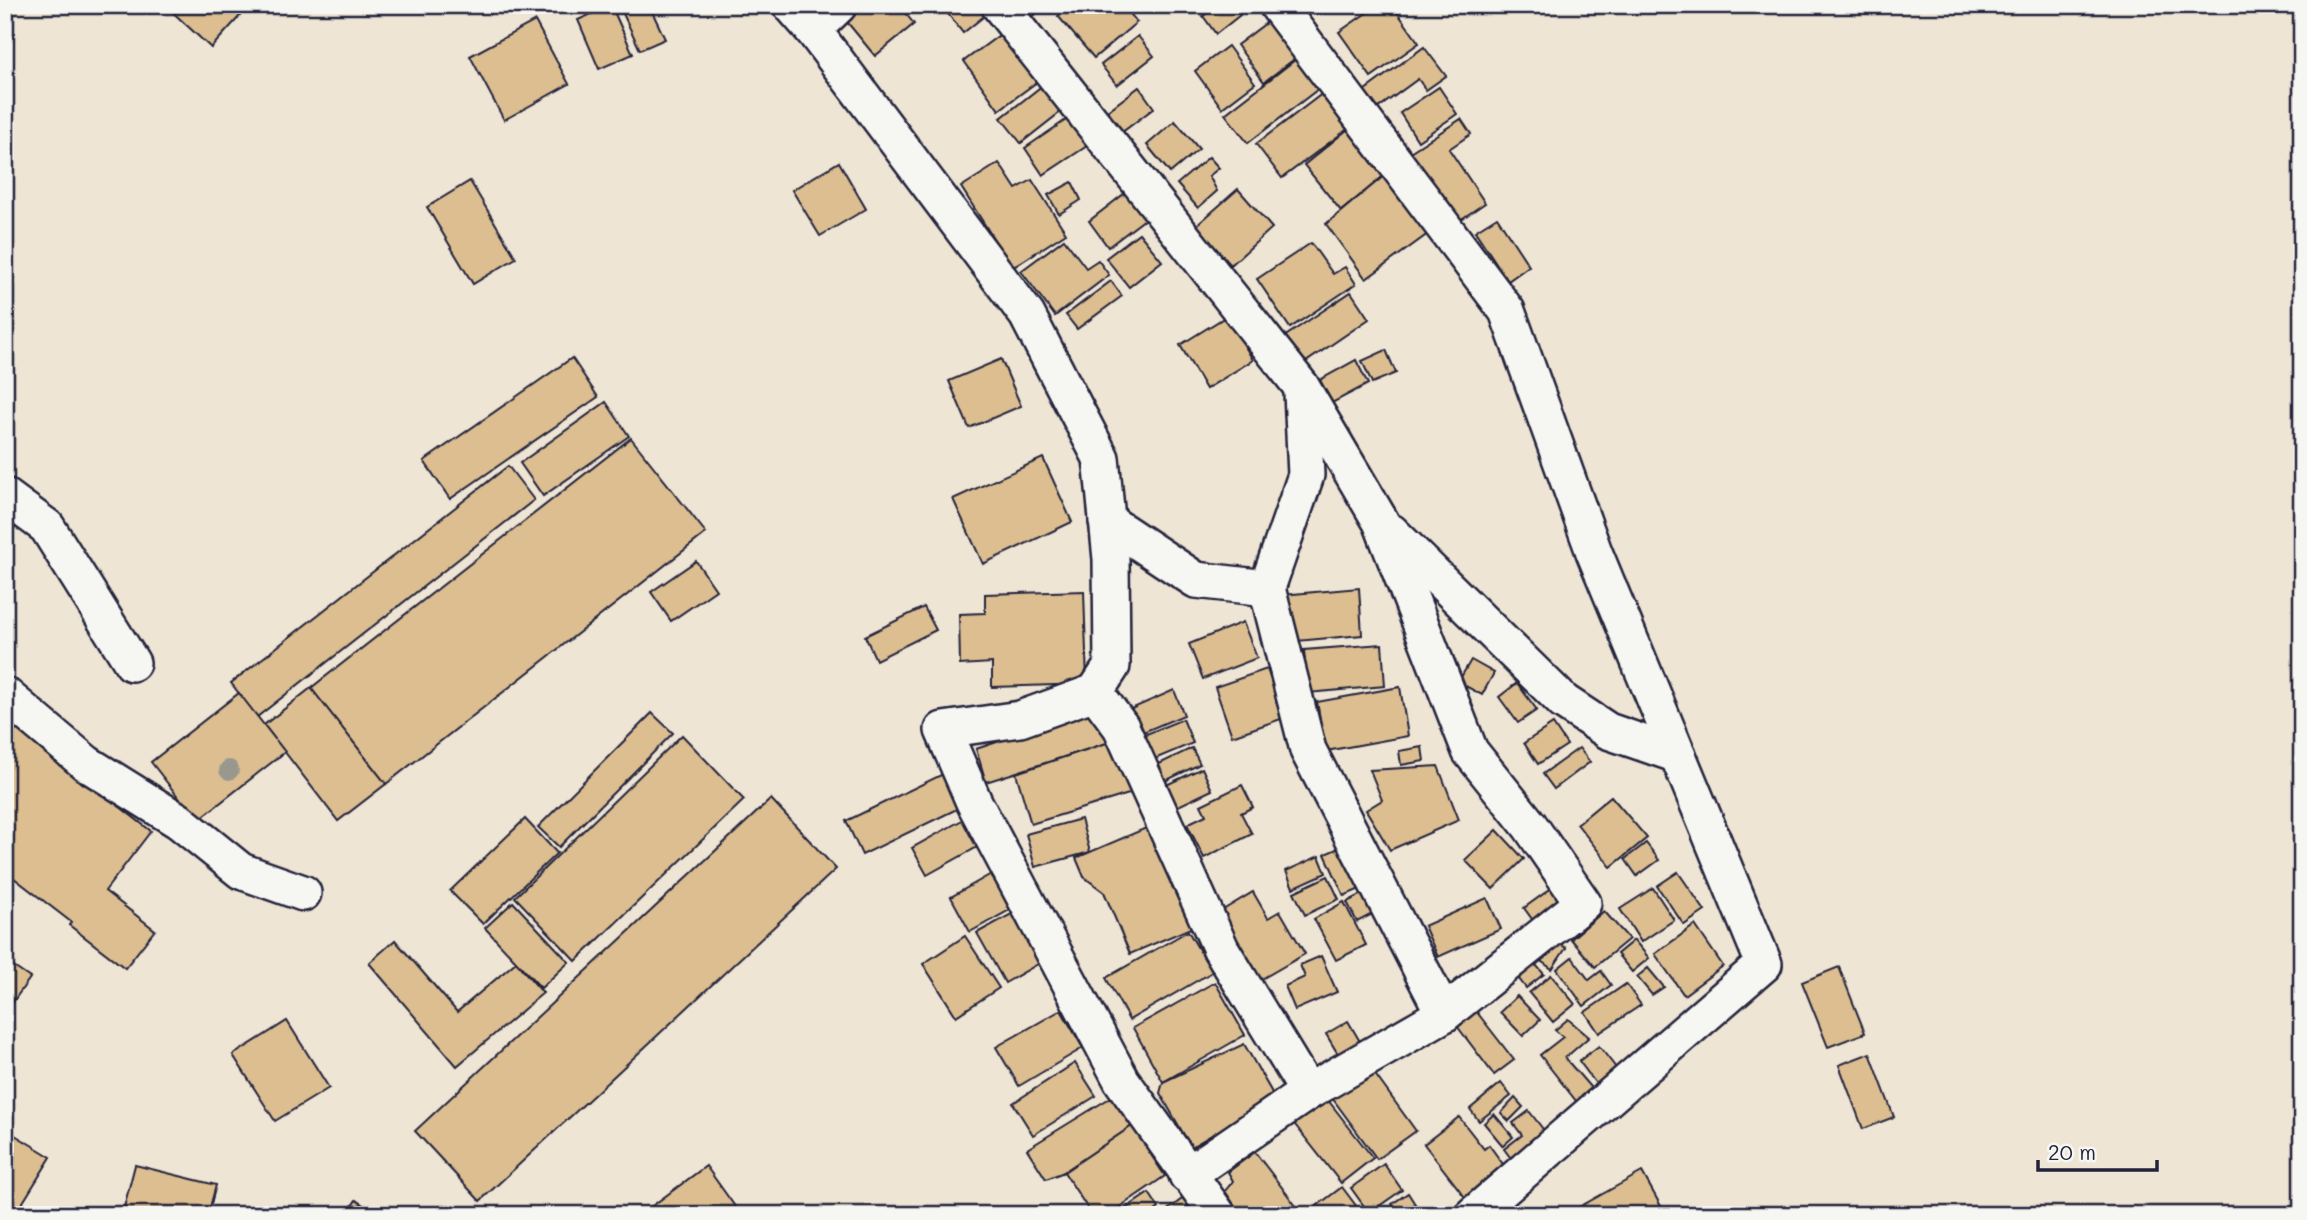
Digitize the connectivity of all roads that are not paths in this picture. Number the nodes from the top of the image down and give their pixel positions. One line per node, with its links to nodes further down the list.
1 (839, 5): 4 (street)
2 (999, 5): 5 (street)
3 (1277, 5): 13 (street)
4 (802, 18): 7 (street)
5 (1301, 386): 8 (street); 9 (street)
6 (5, 496): 10 (street)
7 (1107, 521): 9 (street); 11 (street)
8 (1381, 522): 13 (street); 15 (street)
9 (1267, 588): 15 (street)
10 (132, 663)
11 (1095, 692): 16 (street); 17 (street)
12 (5, 695): 14 (street)
13 (1678, 755): 19 (street)
14 (303, 893)
15 (1444, 1014): 16 (street)
16 (1308, 1092): 17 (street)
17 (1187, 1175): 18 (street)
18 (1217, 1215)
19 (1473, 1215)

